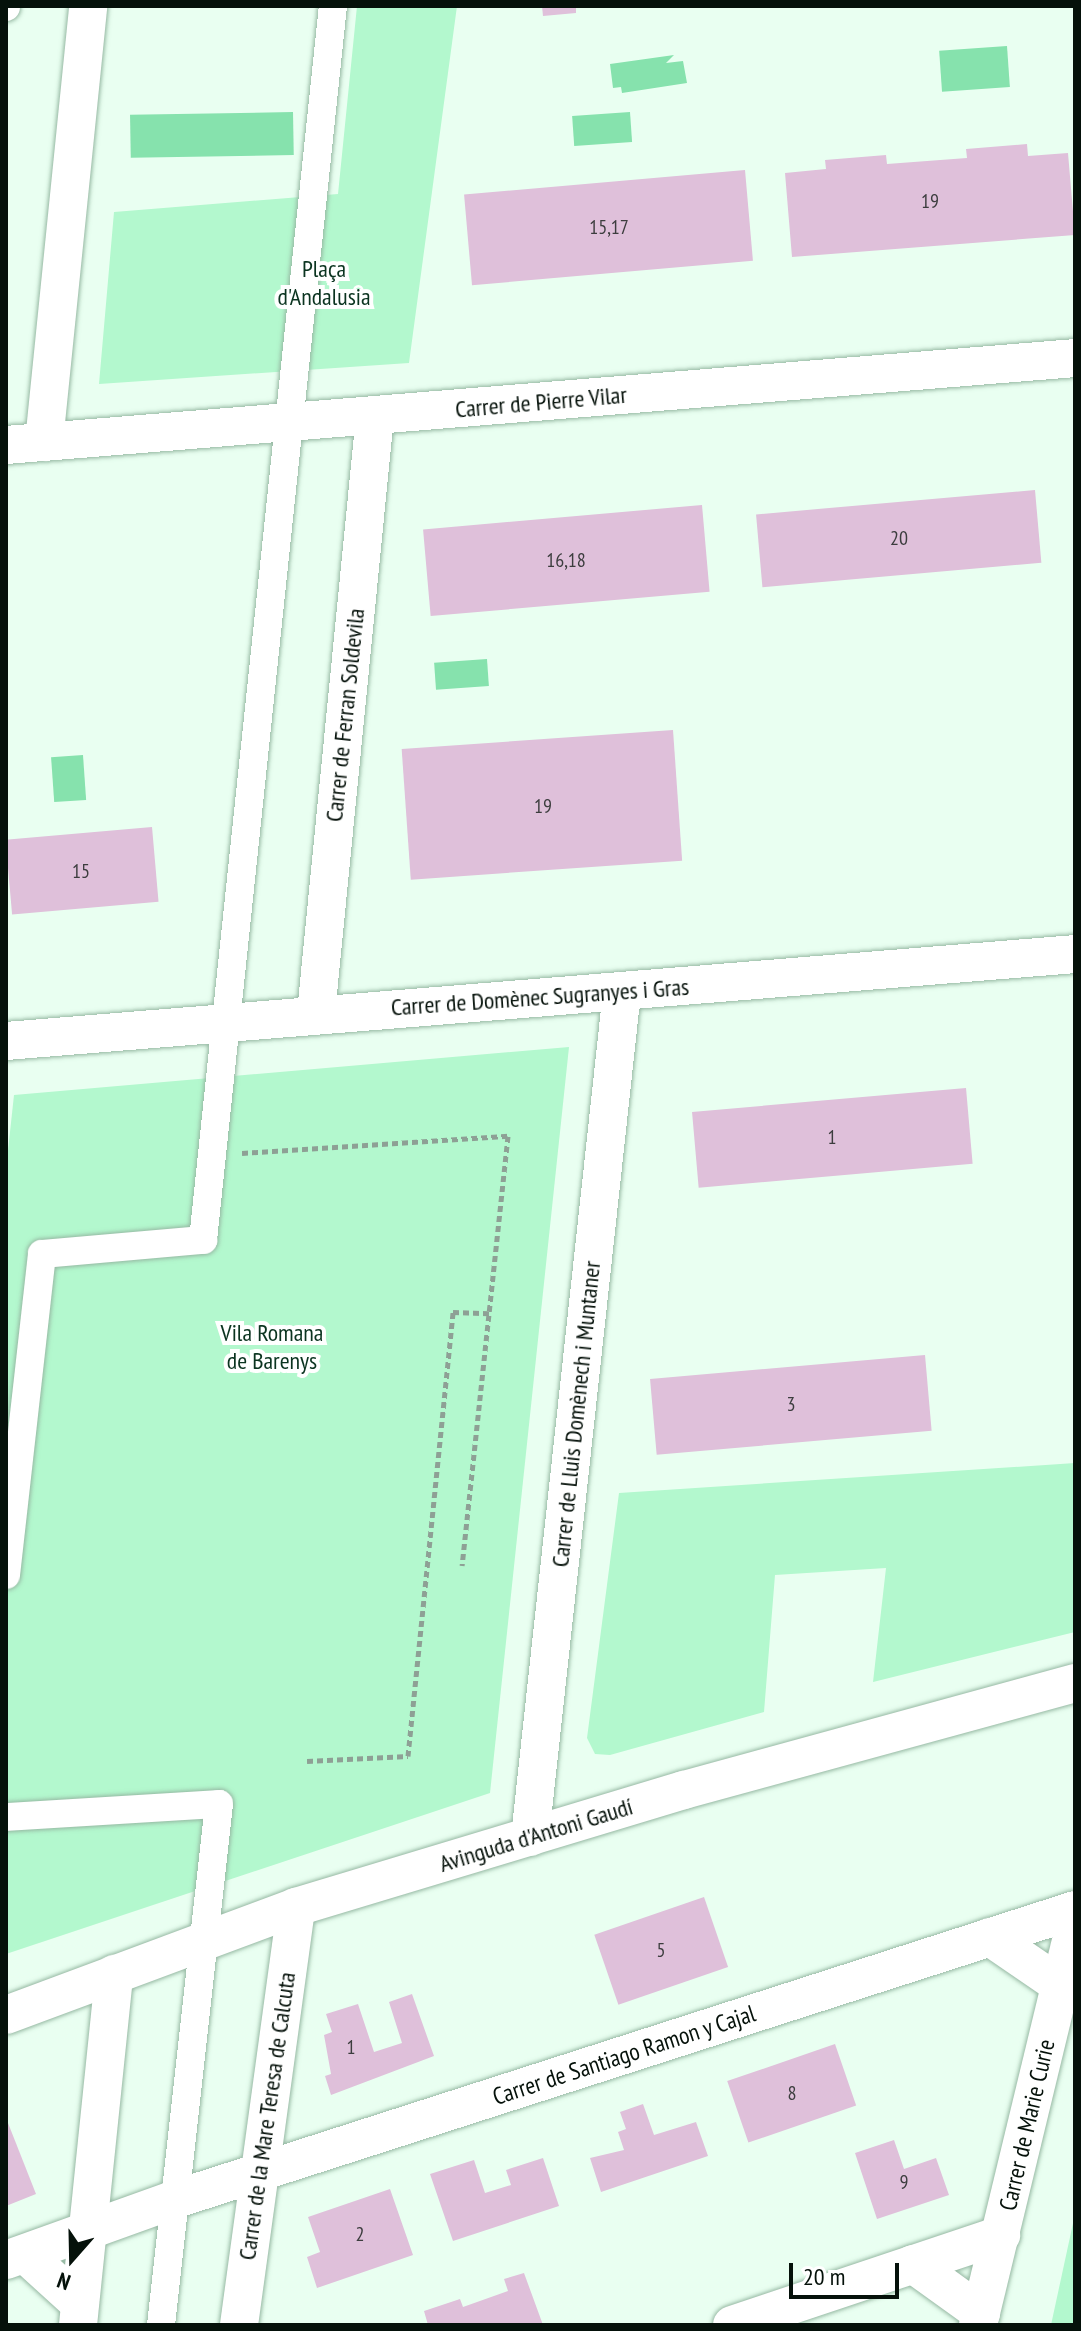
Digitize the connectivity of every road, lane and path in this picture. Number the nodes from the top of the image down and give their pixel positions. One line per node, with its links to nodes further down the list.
1 (88, 6): 6 (street)
2 (333, 6): 5 (street)
3 (1075, 358): 4 (street, Carrer de Pierre Vilar)
4 (375, 416): 5 (street, Carrer de Pierre Vilar); 10 (street, Carrer de Ferran Soldevila)
5 (286, 423): 6 (street, Carrer de Pierre Vilar); 11 (street)
6 (44, 442): 7 (street, Carrer de Pierre Vilar)
7 (6, 445)
8 (1075, 954): 9 (street, Carrer de Domènec Sugranyes i Gras)
9 (622, 991): 10 (street, Carrer de Domènec Sugranyes i Gras); 20 (street, Carrer de Lluis Domènech i Muntaner)
10 (316, 1013): 11 (street, Carrer de Domènec Sugranyes i Gras)
11 (226, 1021): 12 (street, Carrer de Domènec Sugranyes i Gras); 13 (street)
12 (6, 1041)
13 (211, 1155): 14 (path); 16 (street)
14 (489, 1313): 15 (path); 18 (path)
15 (462, 1566)
16 (6, 1575)
17 (1075, 1683): 20 (street, Avinguda d'Antoni Gaudí)
18 (307, 1761)
19 (6, 1817): 25 (street)
20 (530, 1837): 21 (street, Avinguda d'Antoni Gaudí)
21 (296, 1907): 25 (street, Avinguda d'Antoni Gaudí); 29 (street, Carrer de la Mare Teresa de Calcuta)
22 (1075, 1910): 24 (street, Carrer de Santiago Ramon y Cajal)
23 (1075, 1924): 27 (street, Carrer de Marie Curie)
24 (990, 1937): 27 (street); 30 (street, Carrer de Santiago Ramon y Cajal)
25 (205, 1940): 26 (street, Avinguda d'Antoni Gaudí); 32 (street)
26 (114, 1974): 28 (street, Avinguda d'Antoni Gaudí); 33 (street)
27 (1060, 1985): 34 (street, Carrer de Marie Curie)
28 (6, 2015)
29 (265, 2114): 30 (street); 31 (street, Carrer de la Mare Teresa de Calcuta)
30 (308, 2156): 31 (street, Carrer de Santiago Ramon y Cajal)
31 (257, 2173): 32 (street, Carrer de Santiago Ramon y Cajal); 40 (street, Carrer de la Mare Teresa de Calcuta)
32 (173, 2200): 33 (street, Carrer de Santiago Ramon y Cajal); 39 (street)
33 (87, 2231): 35 (street, Carrer de Santiago Ramon y Cajal); 37 (street)
34 (1001, 2235): 36 (street); 38 (street, Carrer de Marie Curie)
35 (15, 2257): 37 (street)
36 (913, 2264): 38 (street); 41 (street)
37 (79, 2314)
38 (980, 2319)
39 (161, 2325)
40 (239, 2325)
41 (732, 2325)

